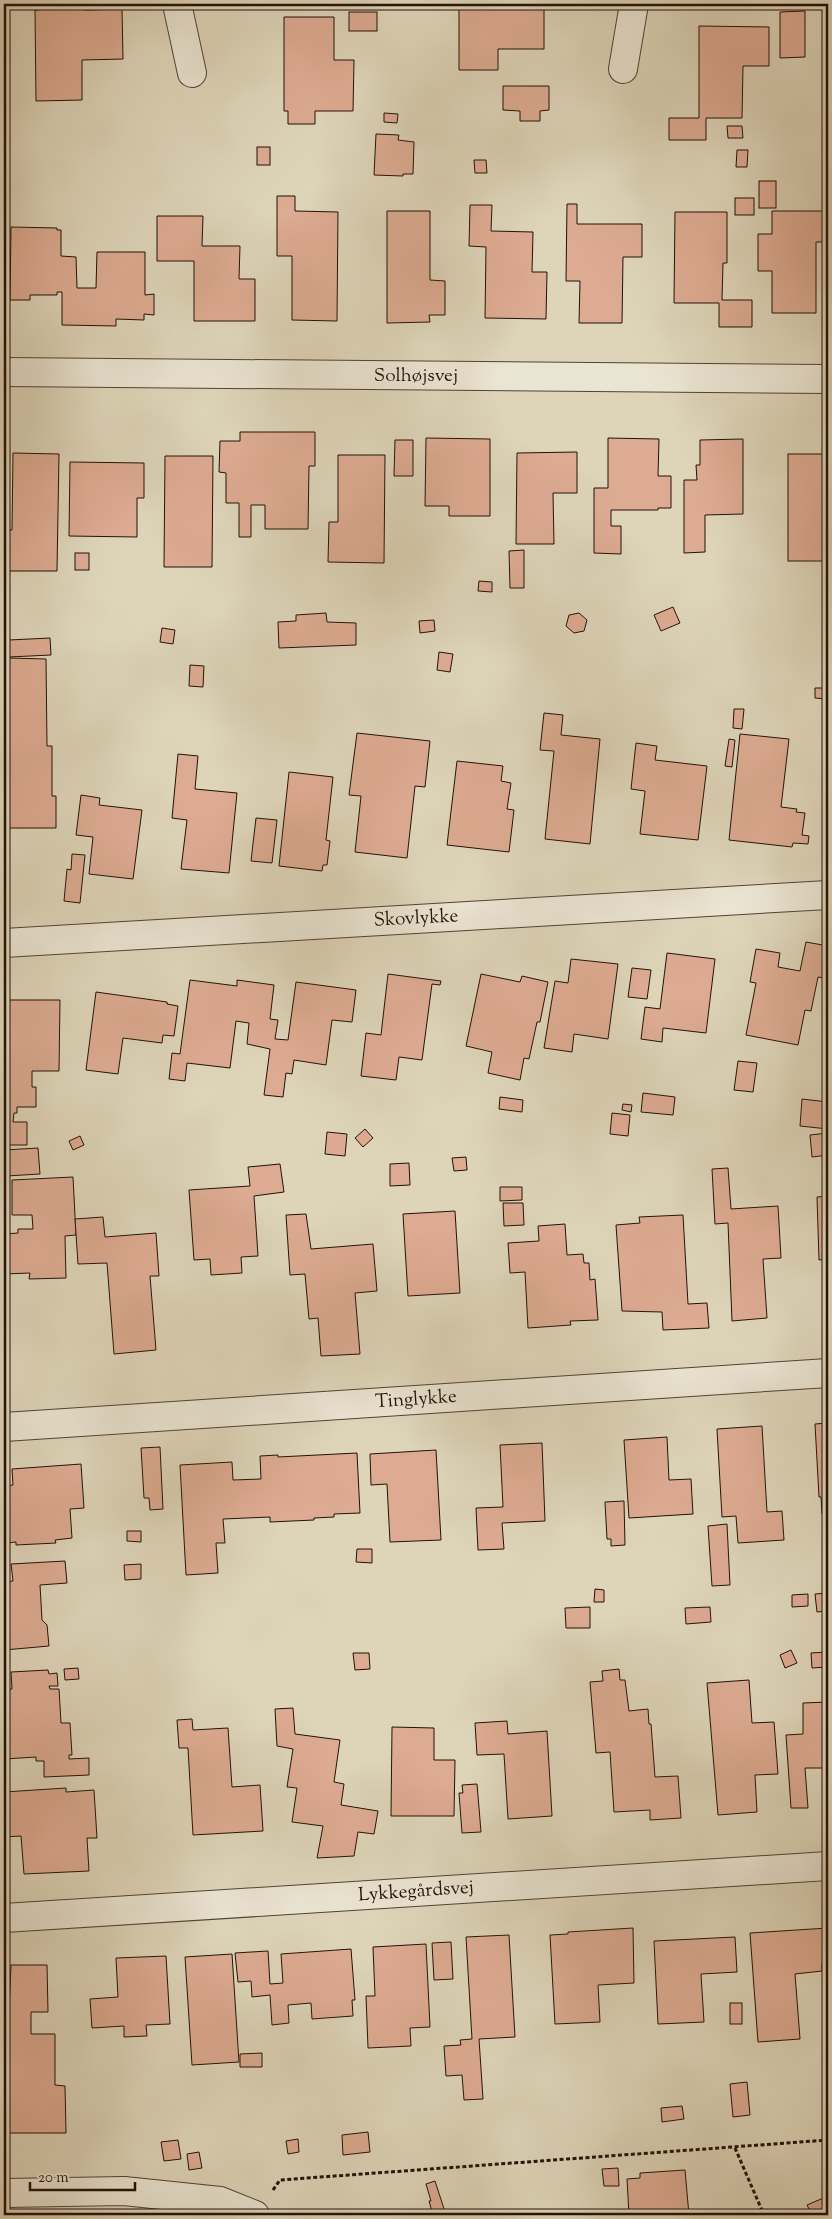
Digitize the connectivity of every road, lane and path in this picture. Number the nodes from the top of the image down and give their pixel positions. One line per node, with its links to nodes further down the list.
1 (177, 4): 4 (street)
2 (634, 4): 3 (street)
3 (623, 69)
4 (192, 73)
5 (4, 372): 6 (street, Solhøjsvej)
6 (828, 379)
7 (828, 895): 8 (street, Skovlykke)
8 (4, 943)
9 (828, 1373): 10 (street, Tinglykke)
10 (4, 1427)
11 (828, 1866): 12 (street, Lykkegårdsvej)
12 (4, 1918)
13 (828, 2140): 14 (path)
14 (735, 2148): 15 (path); 18 (path)
15 (280, 2180)
16 (4, 2193): 17 (street)
17 (255, 2215)
18 (764, 2215)

